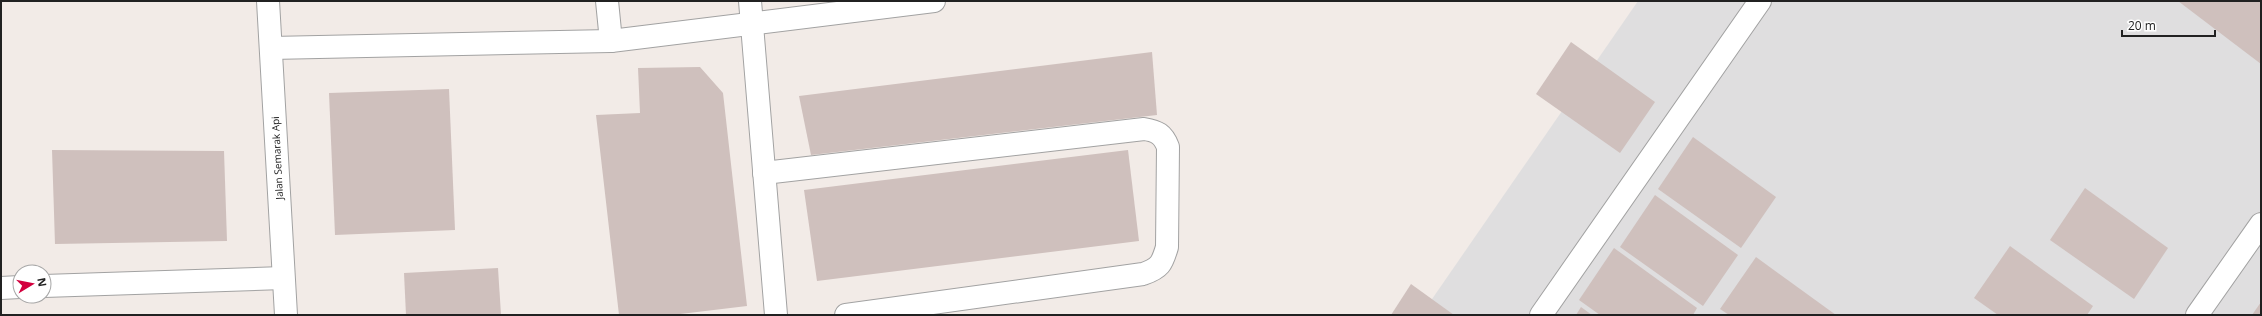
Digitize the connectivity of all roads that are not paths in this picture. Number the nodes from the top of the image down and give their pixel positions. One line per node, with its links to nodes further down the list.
1 (268, 1): 8 (street, Jalan Semarak Api)
2 (607, 1): 7 (street)
3 (750, 1): 6 (street)
4 (934, 1): 6 (street)
5 (1760, 1): 18 (street)
6 (752, 25): 7 (street); 9 (street)
7 (611, 41): 8 (street)
8 (271, 48): 11 (street, Jalan Semarak Api)
9 (764, 173): 16 (street); 17 (street)
10 (2261, 224): 19 (street)
11 (284, 278): 12 (street); 15 (street, Jalan Semarak Api)
12 (52, 286)
13 (12, 287): 14 (street)
14 (1, 288)
15 (286, 315)
16 (776, 315)
17 (846, 315)
18 (1541, 315)
19 (2198, 315)

